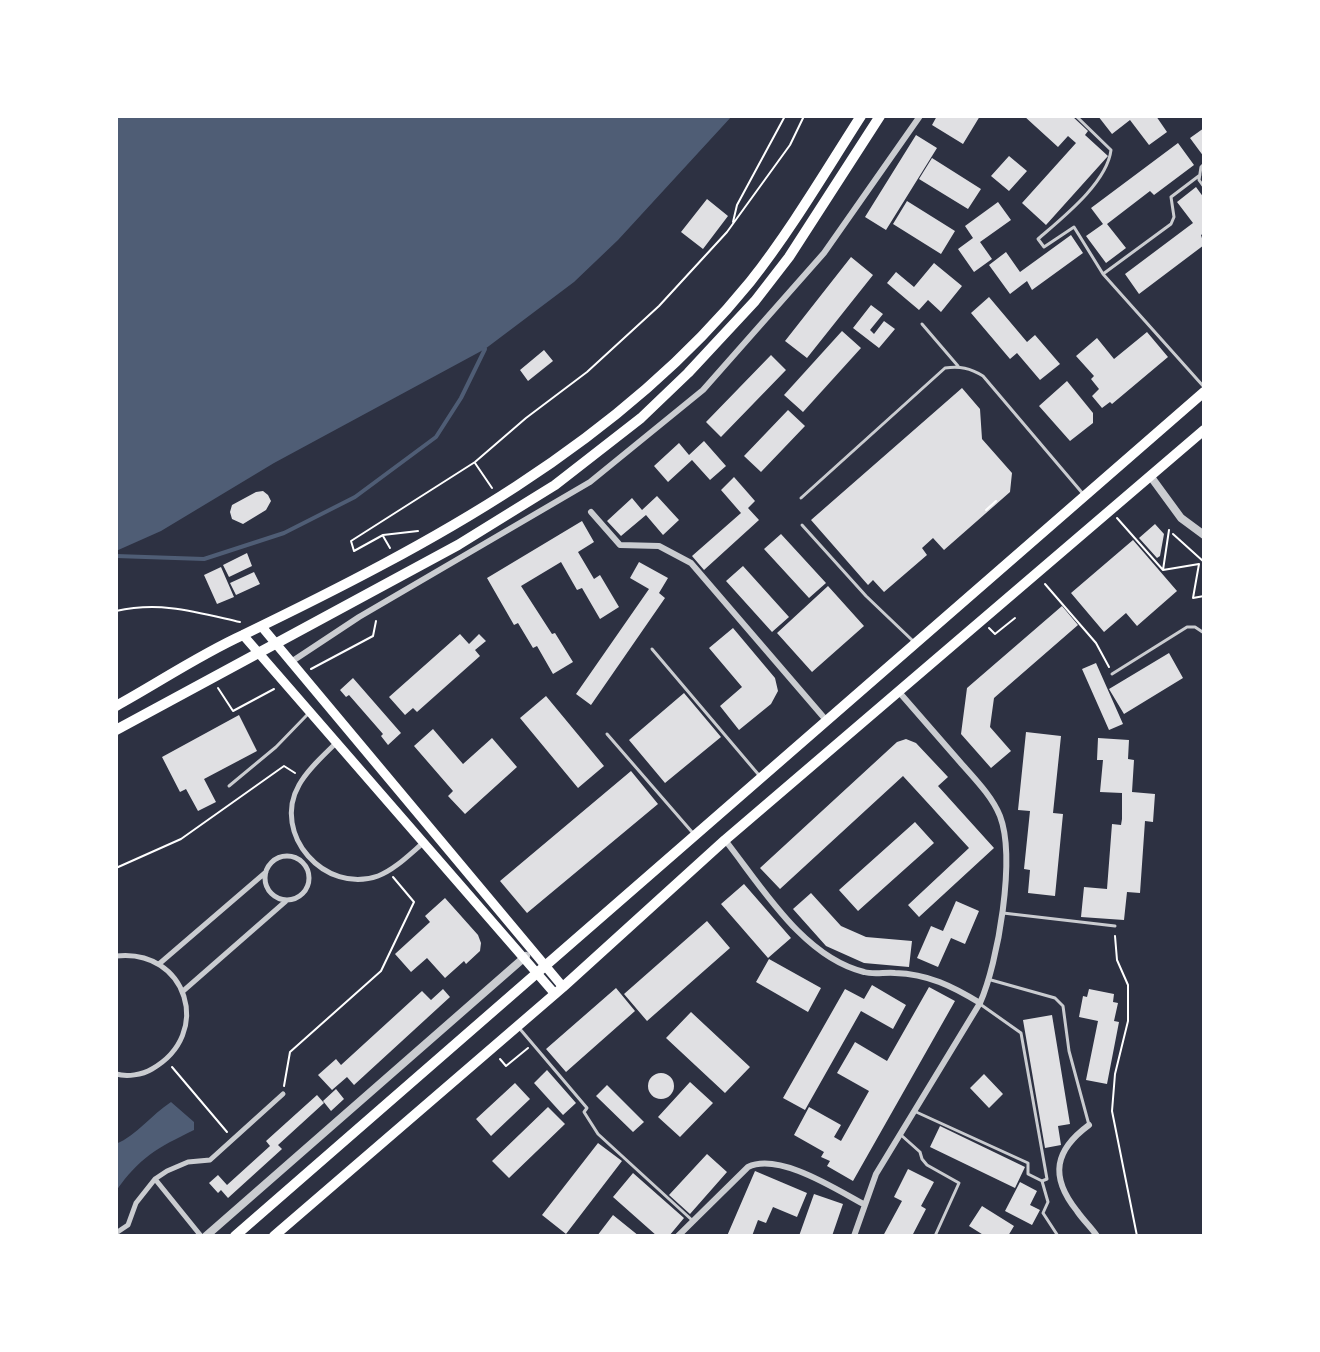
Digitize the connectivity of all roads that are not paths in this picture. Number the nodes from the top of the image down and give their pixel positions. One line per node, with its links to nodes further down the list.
1 (861, 116): 19 (main road)
2 (880, 116): 23 (main road)
3 (920, 116): 26 (street)
4 (1076, 116): 8 (lane)
5 (1204, 164): 6 (lane)
6 (1200, 175): 7 (lane); 8 (lane)
7 (1204, 187)
8 (1103, 274): 11 (lane)
9 (922, 324): 10 (lane)
10 (958, 366): 14 (lane); 15 (lane)
11 (1204, 390): 14 (main road)
12 (1204, 430): 13 (main road)
13 (1151, 477): 18 (street); 28 (main road)
14 (1084, 495): 22 (main road)
15 (801, 498)
16 (591, 512): 31 (street)
17 (802, 525): 22 (lane)
18 (1204, 535)
19 (262, 627): 21 (main road); 23 (main road)
20 (1204, 633): 27 (lane)
21 (243, 635): 25 (main road); 29 (main road)
22 (915, 643): 31 (main road)
23 (276, 644): 25 (main road); 26 (main road)
24 (652, 649): 35 (lane)
25 (258, 652): 30 (main road); 32 (main road)
26 (291, 662): 45 (main road)
27 (1112, 674)
28 (899, 692): 38 (main road); 43 (street)
29 (116, 706)
30 (310, 712): 34 (main road); 36 (lane)
31 (826, 720): 35 (main road)
32 (116, 730)
33 (607, 734): 37 (lane)
34 (337, 743): 39 (main road); 40 (street)
35 (761, 777): 37 (main road)
36 (229, 786)
37 (695, 835): 49 (main road)
38 (725, 840): 51 (main road); 53 (street)
39 (424, 842): 40 (street); 47 (main road)
40 (306, 861): 41 (street); 42 (street)
41 (266, 872): 42 (street); 48 (street)
42 (286, 901): 52 (street)
43 (1003, 913): 44 (lane); 50 (street)
44 (1115, 926)
45 (533, 951): 47 (street); 49 (main road)
46 (116, 956): 48 (street)
47 (524, 958): 49 (main road); 65 (street)
48 (159, 964): 52 (street)
49 (541, 969): 51 (main road); 66 (main road)
50 (991, 980): 53 (street); 58 (lane)
51 (559, 990): 54 (main road)
52 (182, 992): 55 (street)
53 (980, 1003): 57 (street); 61 (lane)
54 (517, 1026): 63 (lane); 67 (main road)
55 (116, 1074)
56 (283, 1094): 60 (street)
57 (914, 1111): 59 (street); 61 (lane)
58 (1089, 1125): 72 (street)
59 (901, 1135): 62 (street); 70 (lane)
60 (155, 1179): 64 (street); 65 (street)
61 (1042, 1181): 71 (lane)
62 (865, 1205): 63 (street); 69 (street)
63 (693, 1221): 68 (street)
64 (116, 1233)
65 (204, 1236)
66 (235, 1236)
67 (274, 1236)
68 (678, 1236)
69 (854, 1236)
70 (935, 1236)
71 (1058, 1236)
72 (1097, 1236)

